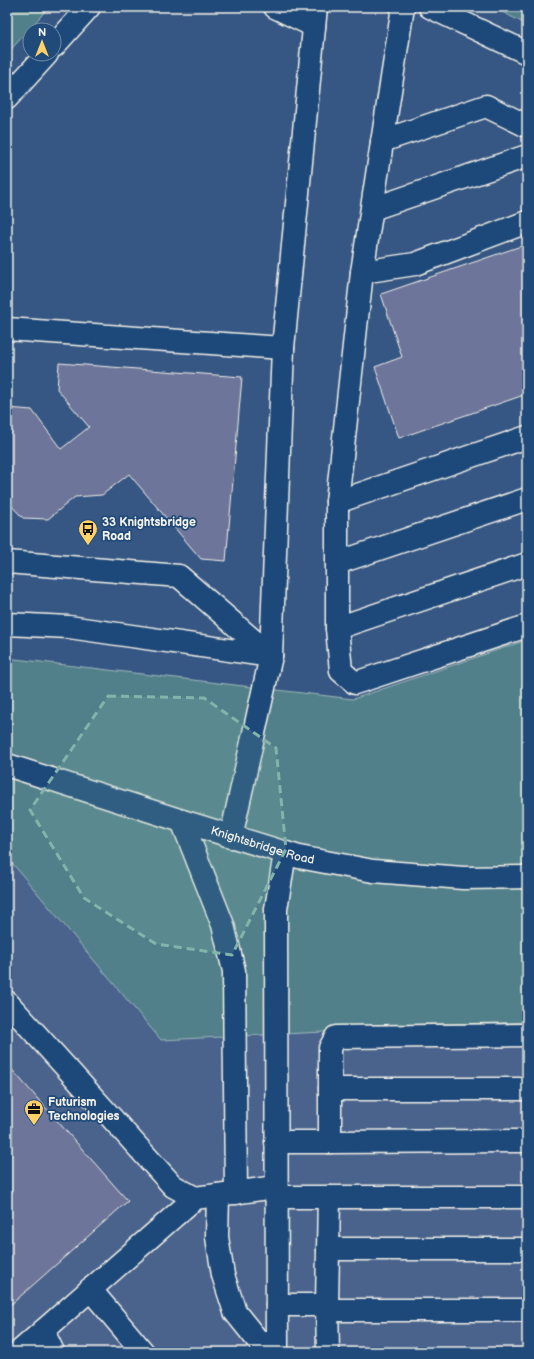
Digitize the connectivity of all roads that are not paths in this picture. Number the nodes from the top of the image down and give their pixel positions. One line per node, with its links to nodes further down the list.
1 (89, 7): 6 (street)
2 (275, 7): 5 (street)
3 (403, 7): 11 (street)
4 (430, 7): 7 (street)
5 (315, 17): 17 (street)
6 (62, 37)
7 (527, 53)
8 (40, 62): 9 (street)
9 (7, 98)
10 (527, 126): 11 (street)
11 (382, 141): 13 (street)
12 (527, 156): 13 (street)
13 (372, 209): 15 (street)
14 (527, 222): 15 (street)
15 (362, 272): 20 (street)
16 (7, 329): 17 (street)
17 (283, 348): 27 (street)
18 (527, 437): 20 (street)
19 (527, 499): 22 (street)
20 (337, 502): 22 (street)
21 (7, 562): 27 (street)
22 (338, 563): 26 (street)
23 (527, 564): 26 (street)
24 (7, 624): 27 (street)
25 (527, 626): 26 (street)
26 (338, 628)
27 (271, 656): 30 (street)
28 (7, 765): 29 (street, Knightsbridge Road)
29 (182, 821): 30 (street, Knightsbridge Road); 41 (street)
30 (231, 836): 31 (street, Knightsbridge Road)
31 (285, 853): 32 (street, Knightsbridge Road); 38 (street)
32 (527, 877)
33 (7, 1002): 44 (street)
34 (527, 1035): 35 (street)
35 (330, 1089): 36 (street); 39 (street)
36 (527, 1089)
37 (527, 1141): 39 (street)
38 (276, 1142): 39 (street); 40 (street)
39 (330, 1142)
40 (276, 1192): 41 (street); 42 (street); 48 (street)
41 (227, 1194): 44 (street); 55 (street)
42 (329, 1197): 43 (street); 45 (street)
43 (527, 1197)
44 (195, 1198): 47 (street)
45 (328, 1249): 46 (street); 49 (street)
46 (527, 1249)
47 (90, 1290): 51 (street); 54 (street)
48 (277, 1305): 49 (street); 56 (street)
49 (327, 1307): 50 (street); 57 (street)
50 (527, 1310)
51 (43, 1331): 52 (street); 53 (street)
52 (19, 1352)
53 (53, 1352)
54 (143, 1352)
55 (267, 1352)
56 (277, 1352)
57 (328, 1352)

